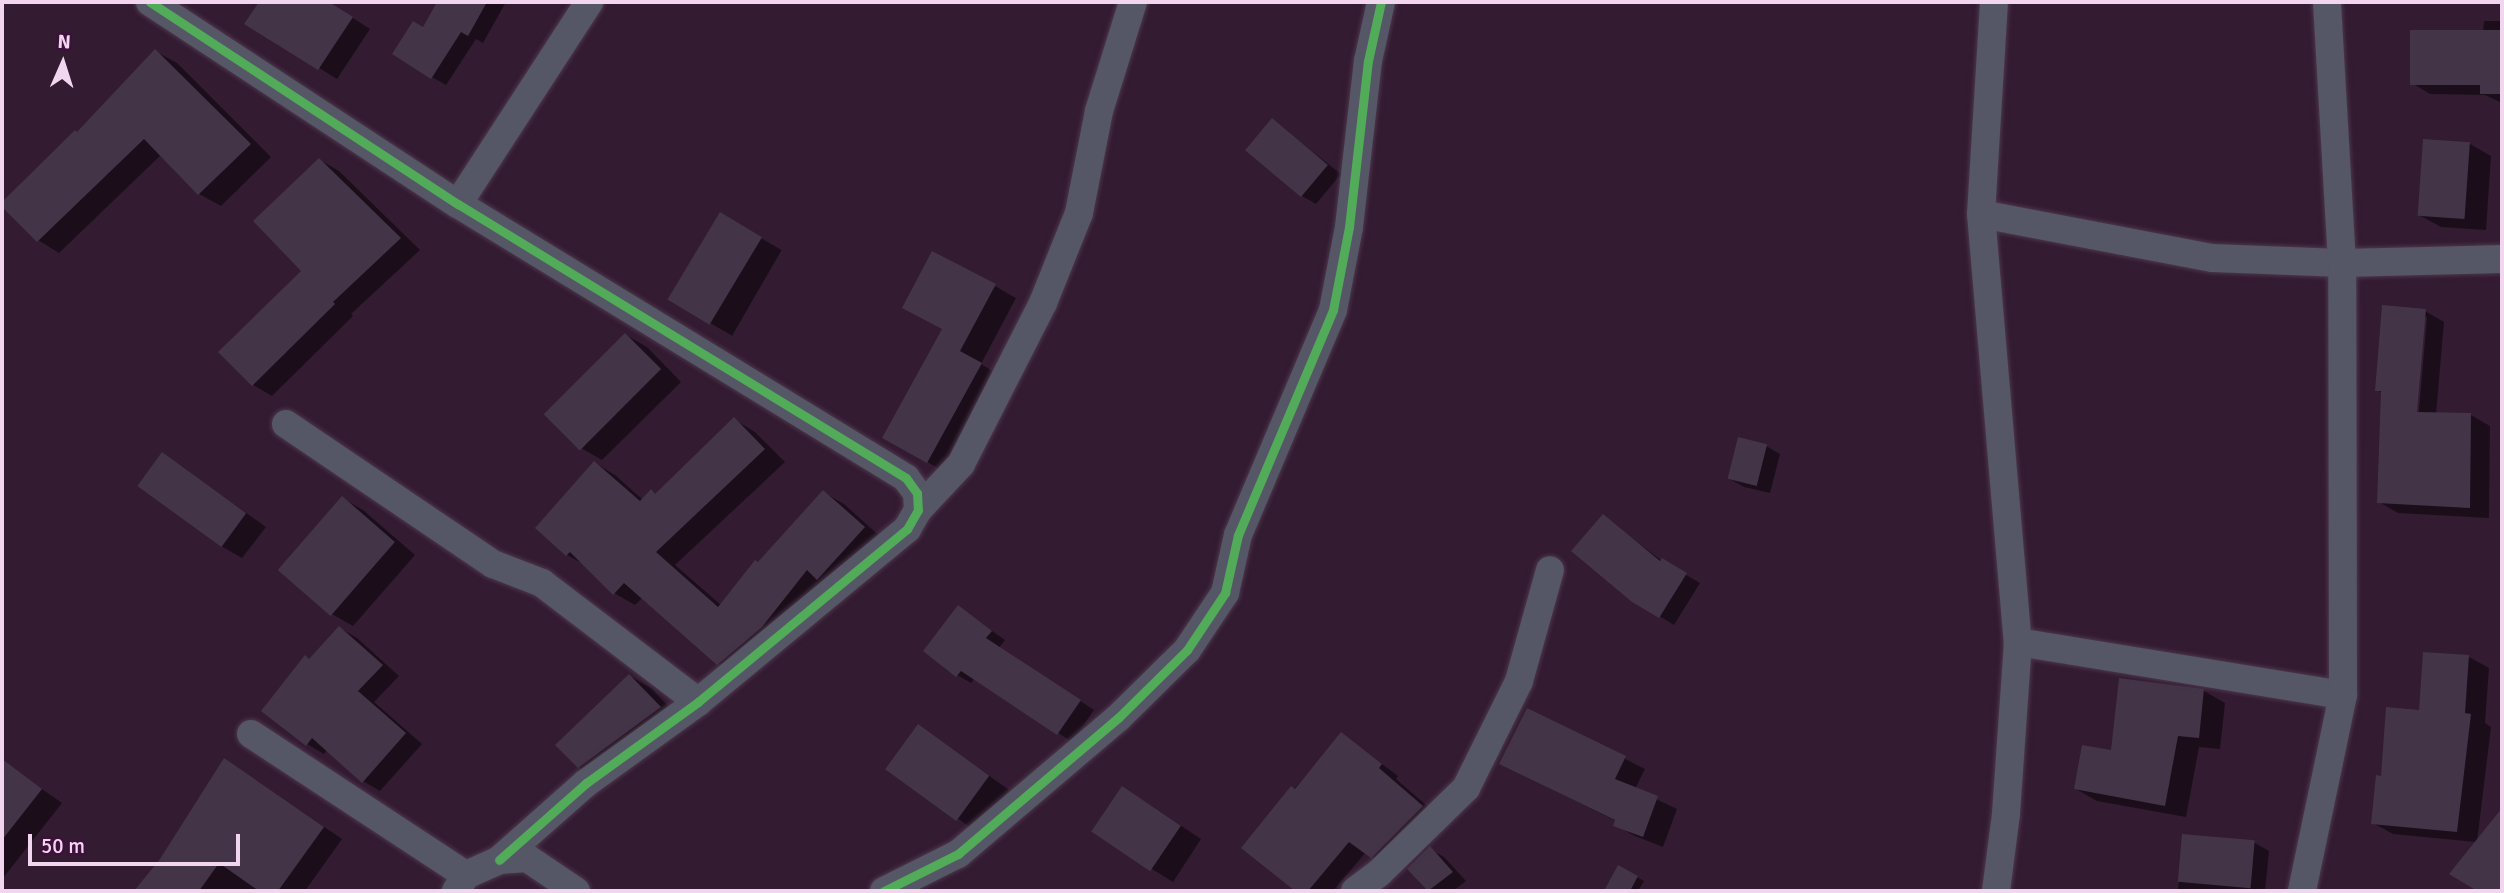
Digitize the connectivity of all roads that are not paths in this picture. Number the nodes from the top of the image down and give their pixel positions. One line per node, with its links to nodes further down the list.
1 (150, 2): 7 (street)
2 (589, 2): 7 (street)
3 (1133, 2): 12 (street)
4 (1381, 2): 21 (street)
5 (1994, 2): 8 (street)
6 (2328, 2): 10 (street)
7 (458, 204): 12 (street)
8 (1981, 214): 10 (street); 14 (street)
9 (2502, 259): 10 (street)
10 (2342, 263): 15 (street)
11 (286, 424): 16 (street)
12 (918, 510): 16 (street)
13 (1550, 570): 22 (street)
14 (2018, 642): 15 (street); 23 (street)
15 (2343, 695): 24 (street)
16 (698, 702): 18 (street)
17 (251, 734): 19 (street)
18 (499, 860): 19 (street); 20 (street)
19 (461, 883)
20 (576, 891)
21 (884, 891)
22 (1355, 891)
23 (1996, 891)
24 (2302, 891)

